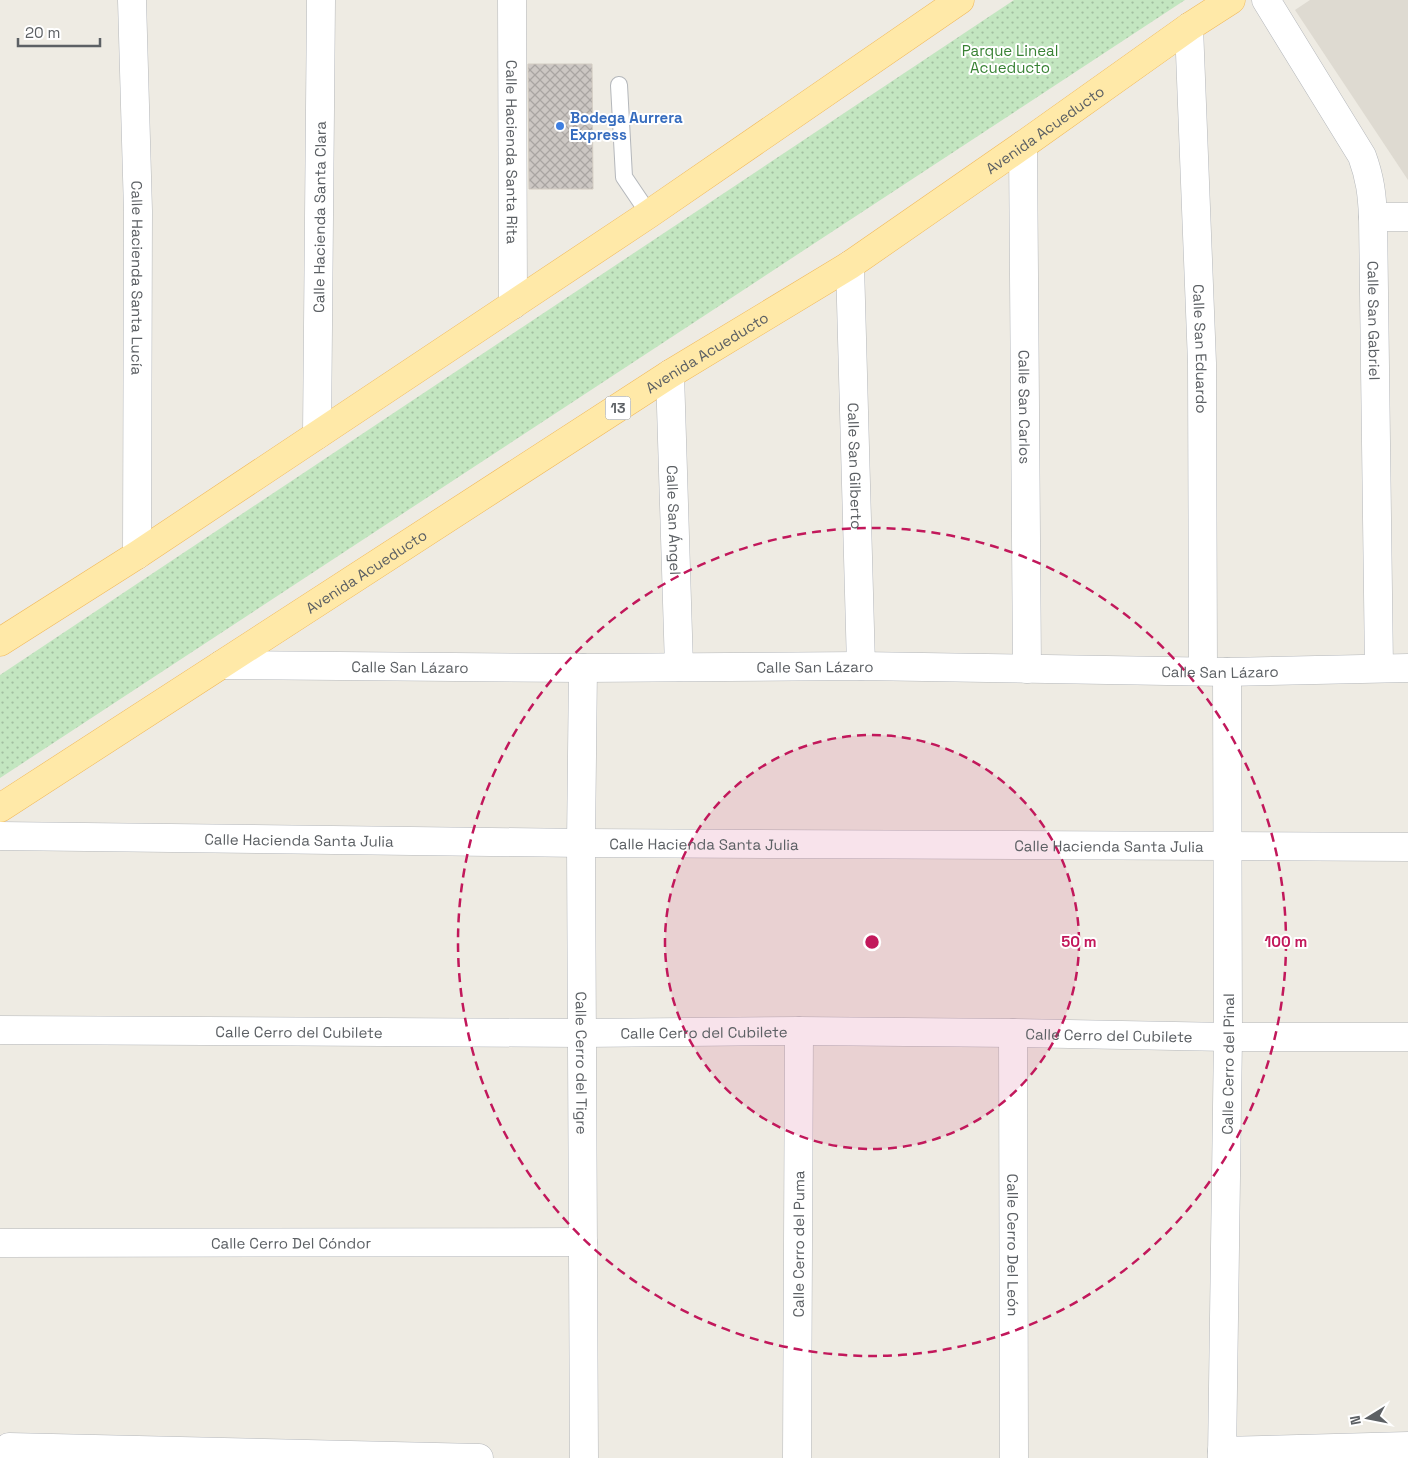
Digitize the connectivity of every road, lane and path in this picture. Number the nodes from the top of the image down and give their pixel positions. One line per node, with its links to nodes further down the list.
1 (132, 0): 17 (street, Calle Hacienda Santa Lucía)
2 (321, 0): 16 (street, Calle Hacienda Santa Clara)
3 (512, 0): 14 (street, Calle Hacienda Santa Rita)
4 (960, 0): 10 (main road)
5 (1230, 0): 7 (main road, Avenida Acueducto / 13)
6 (1266, 0): 11 (street, Calle San Gabriel)
7 (1189, 27): 9 (main road, Avenida Acueducto / 13); 26 (street, Calle San Eduardo)
8 (619, 85): 10 (lane)
9 (1023, 145): 13 (main road, Avenida Acueducto / 13); 25 (street, Calle San Carlos)
10 (649, 214): 14 (main road)
11 (1373, 217): 12 (street); 23 (street, Calle San Gabriel)
12 (1408, 217)
13 (850, 265): 15 (main road, Avenida Acueducto / 13); 20 (street, Calle San Gilberto)
14 (513, 305): 16 (main road)
15 (670, 374): 19 (main road, Avenida Acueducto / 13); 21 (street, Calle San Ángel)
16 (317, 435): 17 (main road)
17 (137, 555): 18 (main road)
18 (0, 642)
19 (221, 665): 22 (street, Calle San Lázaro); 27 (main road, Avenida Acueducto / 13)
20 (861, 666): 21 (street, Calle San Lázaro); 25 (street, Calle San Lázaro)
21 (679, 667): 22 (street, Calle San Lázaro)
22 (583, 668): 29 (street, Calle Cerro del Tigre)
23 (1379, 668): 24 (street, Calle San Lázaro); 26 (street, Calle San Lázaro)
24 (1408, 668)
25 (1027, 669): 26 (street, Calle San Lázaro)
26 (1215, 671): 30 (street, Calle Cerro del Pinal)
27 (0, 808)
28 (0, 836): 29 (street, Calle Hacienda Santa Julia)
29 (581, 843): 30 (street, Calle Hacienda Santa Julia); 35 (street, Calle Cerro del Tigre)
30 (1228, 846): 31 (street, Calle Hacienda Santa Julia); 36 (street, Calle Cerro del Pinal)
31 (1408, 847)
32 (0, 1030): 35 (street, Calle Cerro del Cubilete)
33 (799, 1031): 34 (street, Calle Cerro del Cubilete); 35 (street, Calle Cerro del Cubilete); 45 (street, Calle Cerro del Puma)
34 (1013, 1032): 36 (street, Calle Cerro del Cubilete); 46 (street, Calle Cerro Del León)
35 (582, 1033): 38 (street, Calle Cerro del Tigre)
36 (1228, 1037): 37 (street, Calle Cerro del Cubilete); 42 (street, Calle Cerro del Pinal)
37 (1408, 1037)
38 (584, 1242): 39 (street, Calle Cerro Del Cóndor); 44 (street, Calle Cerro del Tigre)
39 (0, 1243)
40 (8, 1446): 43 (street)
41 (1408, 1446): 42 (street)
42 (1222, 1454)
43 (479, 1458)
44 (584, 1458)
45 (797, 1458)
46 (1014, 1458)

